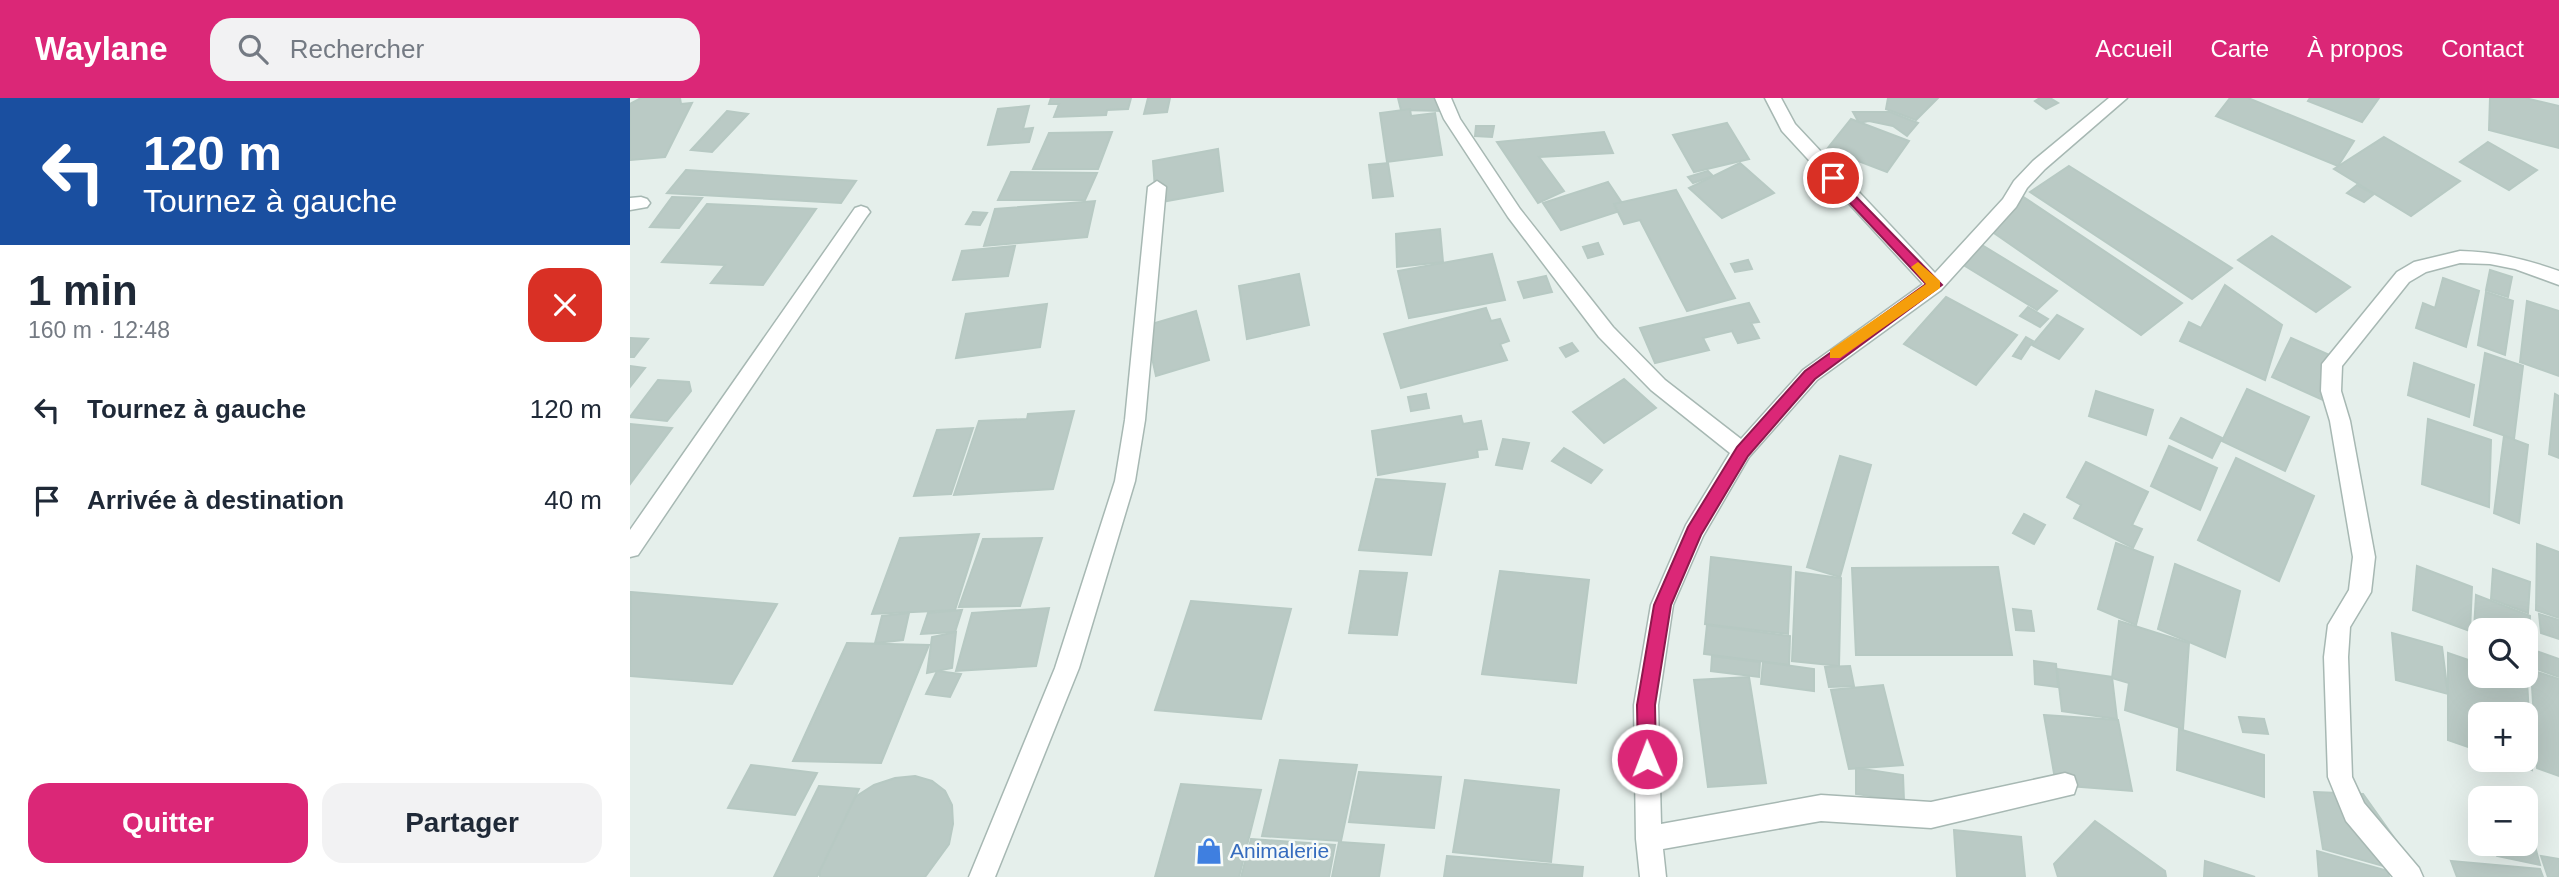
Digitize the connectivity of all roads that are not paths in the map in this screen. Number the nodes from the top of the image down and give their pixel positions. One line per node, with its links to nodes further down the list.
1 (1443, 98): 8 (street)
2 (1773, 98): 7 (street)
3 (2119, 98): 7 (street)
4 (1157, 187): 12 (street)
5 (861, 212): 9 (street)
6 (2559, 278): 14 (street)
7 (1935, 285): 8 (street)
8 (1742, 452): 11 (street)
9 (630, 548)
10 (2065, 785): 11 (street)
11 (1649, 839): 13 (street)
12 (982, 877)
13 (1653, 877)
14 (2410, 877)

